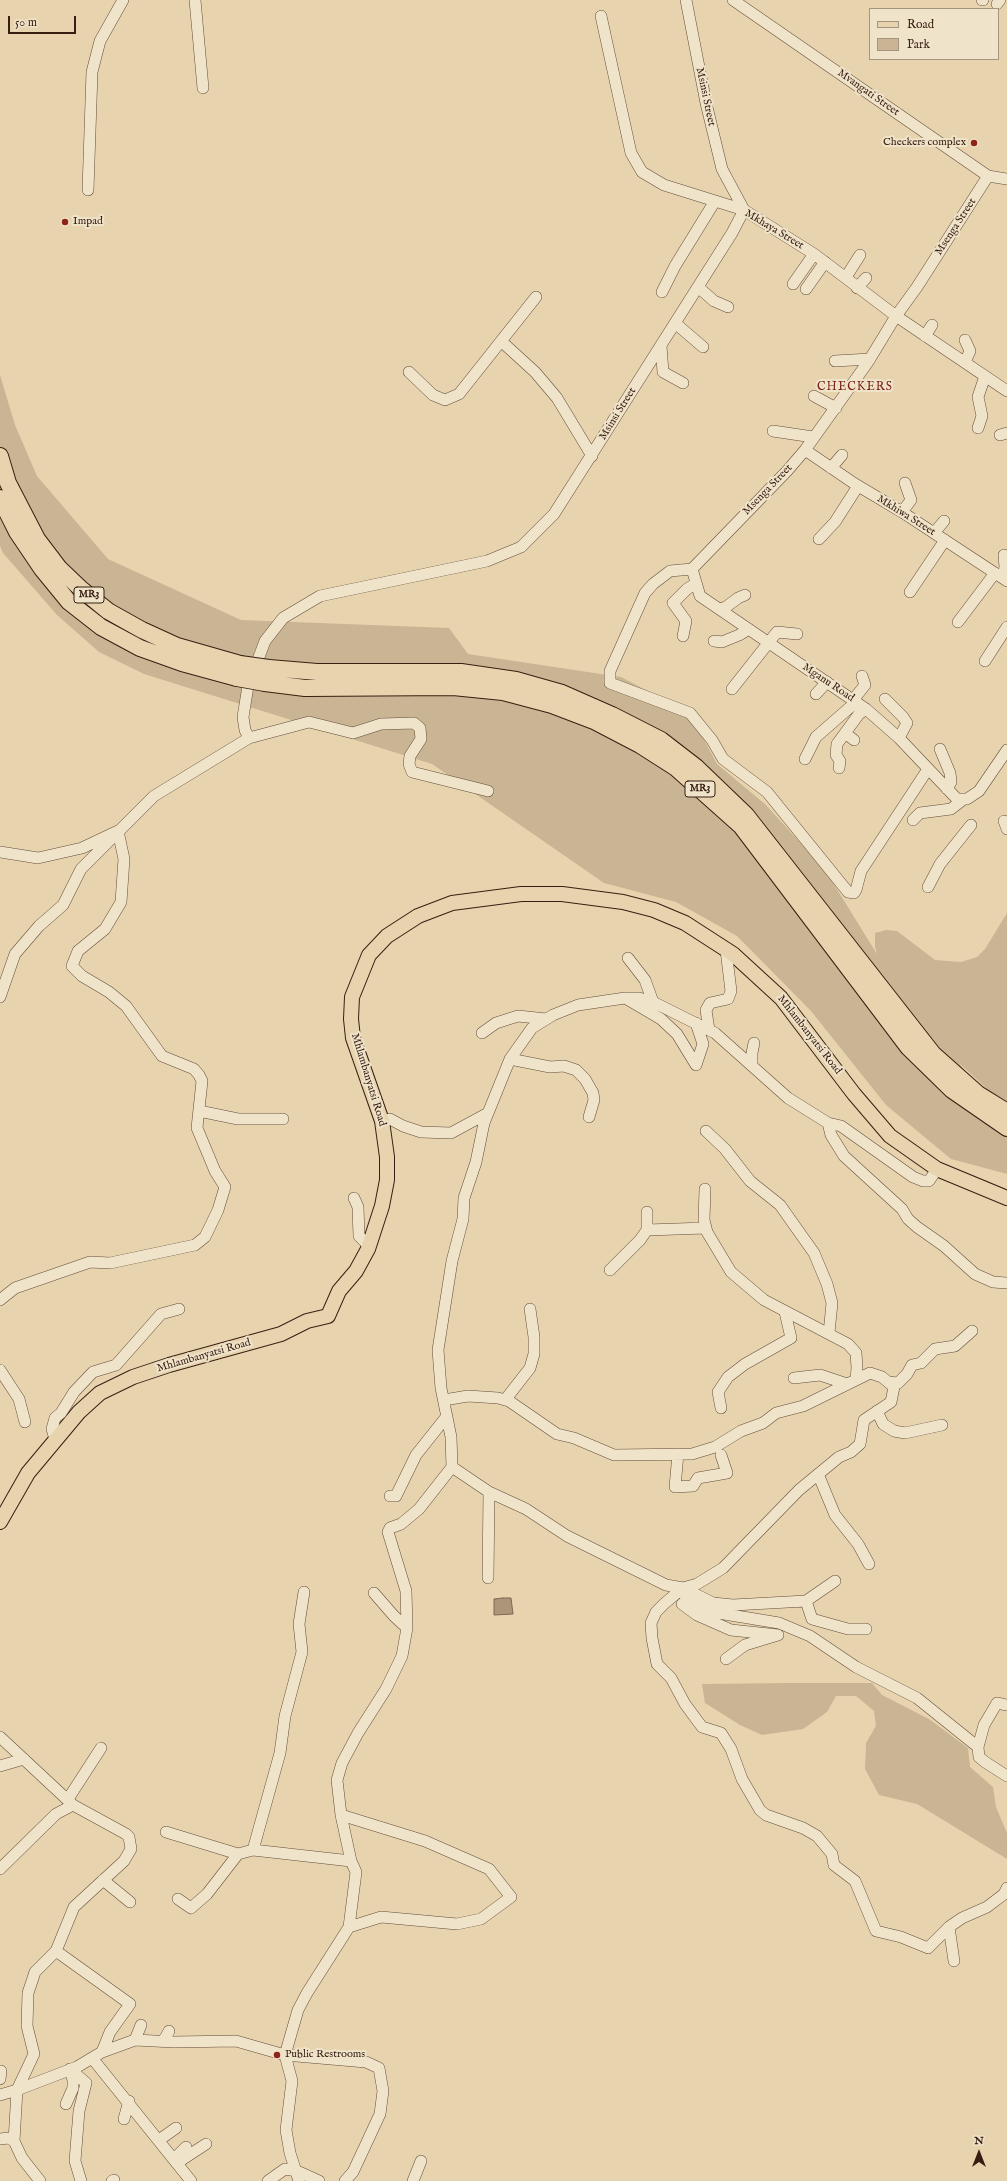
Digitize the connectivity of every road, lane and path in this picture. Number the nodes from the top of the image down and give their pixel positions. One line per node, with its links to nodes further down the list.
1 (123, 0): 9 (street)
2 (195, 0): 6 (street)
3 (686, 0): 11 (street, Msinsi Street)
4 (733, 0): 7 (street, Mvangati Street)
5 (600, 16): 10 (street, Mkhaya Street)
6 (204, 88)
7 (988, 176): 8 (street, Mvangati Street); 24 (street, Msenga Street)
8 (1007, 179)
9 (88, 190)
10 (715, 201): 11 (street, Mkhaya Street); 21 (street)
11 (744, 210): 12 (street, Mkhaya Street); 18 (street, Msinsi Street)
12 (814, 254): 14 (street, Mkhaya Street); 17 (street)
13 (860, 255): 15 (street)
14 (825, 262): 15 (street, Mkhaya Street); 20 (street)
15 (846, 277): 19 (street, Mkhaya Street)
16 (866, 278): 19 (street)
17 (793, 284)
18 (698, 287): 23 (street); 25 (street, Msinsi Street)
19 (857, 288): 24 (street, Mkhaya Street)
20 (806, 289)
21 (662, 292)
22 (536, 297): 29 (street)
23 (728, 307)
24 (896, 316): 27 (street, Mkhaya Street); 32 (street, Msenga Street)
25 (676, 323): 30 (street, Msinsi Street); 31 (street)
26 (932, 325): 27 (street)
27 (924, 336): 34 (street, Mkhaya Street)
28 (965, 340): 34 (street)
29 (501, 341): 35 (street); 47 (street)
30 (661, 346): 37 (street); 47 (street, Msinsi Street)
31 (703, 346)
32 (870, 359): 33 (street); 40 (street, Msenga Street)
33 (835, 361)
34 (965, 362): 36 (street, Mkhaya Street)
35 (409, 372)
36 (985, 376): 38 (street, Mkhaya Street); 41 (street)
37 (683, 382)
38 (1007, 391)
39 (814, 396): 40 (street)
40 (836, 408): 43 (street, Msenga Street)
41 (978, 428)
42 (772, 431): 43 (street)
43 (813, 437): 44 (street, Msenga Street)
44 (805, 450): 48 (street, Mkhiwa Street); 58 (street, Msenga Street)
45 (842, 455): 48 (street)
46 (0, 456): 72 (highway, MR3)
47 (592, 456): 82 (street, Msinsi Street)
48 (831, 468): 50 (street, Mkhiwa Street)
49 (905, 483): 52 (street)
50 (858, 486): 52 (street, Mkhiwa Street); 55 (street)
51 (0, 498): 72 (highway, MR3)
52 (902, 512): 54 (street, Mkhiwa Street)
53 (944, 521): 54 (street)
54 (934, 533): 56 (street, Mkhiwa Street)
55 (819, 539)
56 (945, 540): 59 (street, Mkhiwa Street); 61 (street)
57 (1004, 555): 59 (street)
58 (692, 569): 60 (street, Mganu Road); 89 (street)
59 (1002, 578): 64 (street)
60 (695, 584): 63 (street, Mganu Road); 68 (street)
61 (910, 592)
62 (745, 595): 63 (street)
63 (720, 609): 66 (street, Mganu Road)
64 (958, 622)
65 (1007, 627): 71 (street)
66 (749, 629): 69 (street); 70 (street, Mganu Road)
67 (796, 634): 70 (street)
68 (683, 636)
69 (714, 641)
70 (770, 643): 75 (street, Mganu Road); 76 (street)
71 (986, 661)
72 (238, 671): 73 (highway, MR3, bridge)
73 (267, 676): 112 (highway, MR3); 117 (highway, MR3)
74 (862, 676): 79 (street)
75 (827, 682): 77 (street); 79 (street, Mganu Road)
76 (732, 689)
77 (816, 694)
78 (885, 698): 83 (street)
79 (854, 701): 80 (street, Mganu Road); 87 (street)
80 (866, 708): 81 (street); 83 (street, Mganu Road)
81 (845, 733): 84 (street); 88 (street)
82 (249, 738): 91 (street); 95 (street)
83 (899, 738): 89 (street, Mganu Road)
84 (854, 740)
85 (940, 749): 90 (street)
86 (1007, 750): 92 (street)
87 (805, 759)
88 (838, 768)
89 (928, 769): 90 (street, Mganu Road)
90 (947, 788): 92 (street, Mganu Road)
91 (488, 791)
92 (966, 798): 93 (street)
93 (913, 820)
94 (971, 824): 97 (street)
95 (118, 831): 96 (street); 100 (street); 110 (street)
96 (0, 852)
97 (928, 887)
98 (726, 950): 105 (street); 115 (main road, Mhlambanyatsi Road); 119 (main road, Mhlambanyatsi Road)
99 (628, 958): 102 (street)
100 (0, 997)
101 (625, 998): 102 (street); 103 (street); 104 (street)
102 (653, 1002): 104 (street)
103 (546, 1019): 106 (street); 108 (street)
104 (696, 1023): 105 (street)
105 (709, 1030): 109 (street)
106 (482, 1033)
107 (754, 1043): 109 (street)
108 (510, 1059): 111 (street); 113 (street)
109 (752, 1065): 116 (street)
110 (199, 1111): 114 (street); 129 (street)
111 (488, 1112): 115 (street); 139 (street)
112 (1007, 1112)
113 (590, 1117)
114 (284, 1119)
115 (382, 1121): 126 (main road, Mhlambanyatsi Road)
116 (828, 1123): 119 (street); 128 (street)
117 (1007, 1128)
118 (706, 1131): 134 (street)
119 (937, 1169): 122 (main road, Mhlambanyatsi Road)
120 (705, 1189): 124 (street)
121 (354, 1198): 126 (street)
122 (1007, 1198)
123 (647, 1212): 125 (street)
124 (706, 1228): 125 (street); 132 (street)
125 (647, 1230): 127 (street)
126 (369, 1246): 146 (main road, Mhlambanyatsi Road)
127 (610, 1270)
128 (1007, 1283)
129 (0, 1300)
130 (179, 1309): 146 (street)
131 (530, 1309): 140 (street)
132 (785, 1312): 134 (street); 141 (street)
133 (972, 1331): 138 (street)
134 (829, 1333): 137 (street)
135 (0, 1370): 144 (street)
136 (794, 1378): 137 (street)
137 (851, 1382): 138 (street); 147 (street)
138 (888, 1382): 142 (street)
139 (444, 1400): 140 (street); 143 (street)
140 (505, 1400): 147 (street)
141 (721, 1408)
142 (877, 1411): 145 (street); 150 (street)
143 (447, 1416): 149 (street); 152 (street)
144 (25, 1422)
145 (942, 1425)
146 (55, 1438): 153 (main road, Mhlambanyatsi Road)
147 (678, 1454): 148 (street)
148 (721, 1455)
149 (452, 1467): 151 (street); 161 (street)
150 (818, 1474): 154 (street); 157 (street)
151 (489, 1492): 155 (street); 157 (street)
152 (390, 1496)
153 (0, 1522)
154 (869, 1564)
155 (488, 1578)
156 (835, 1581): 160 (street)
157 (683, 1588): 160 (street); 163 (street); 166 (street); 184 (street)
158 (304, 1592): 175 (street)
159 (374, 1592): 161 (street)
160 (806, 1600): 162 (street)
161 (407, 1628): 173 (street)
162 (866, 1628)
163 (726, 1659)
164 (1007, 1705): 166 (street)
165 (4, 1741): 168 (street); 169 (street)
166 (978, 1747): 171 (street)
167 (101, 1748): 172 (street)
168 (0, 1754)
169 (24, 1759): 170 (street); 172 (street)
170 (0, 1766)
171 (1007, 1776)
172 (70, 1802): 178 (street); 179 (street)
173 (341, 1815): 177 (street); 183 (street)
174 (166, 1832): 176 (street)
175 (254, 1850): 176 (street); 177 (street)
176 (238, 1854): 181 (street)
177 (351, 1862): 183 (street)
178 (0, 1869)
179 (103, 1880): 182 (street); 185 (street)
180 (1007, 1888): 184 (street)
181 (178, 1899)
182 (130, 1902)
183 (349, 1927): 192 (street)
184 (949, 1927): 186 (street)
185 (56, 1951): 191 (street); 194 (street)
186 (954, 1961)
187 (141, 2025): 189 (street)
188 (169, 2031): 190 (street)
189 (135, 2040): 190 (street); 191 (street)
190 (163, 2042): 192 (street)
191 (97, 2055): 193 (street); 196 (street)
192 (285, 2055): 207 (street); 213 (street)
193 (70, 2069): 194 (street); 197 (street); 209 (street)
194 (17, 2090): 195 (street); 201 (street)
195 (0, 2095)
196 (129, 2101): 198 (street); 202 (street)
197 (66, 2104)
198 (124, 2119)
199 (176, 2128): 202 (street)
200 (0, 2139): 201 (street)
201 (14, 2140): 208 (street)
202 (159, 2140): 205 (street)
203 (206, 2144): 205 (street)
204 (186, 2147): 205 (street)
205 (175, 2161): 210 (street)
206 (421, 2161): 214 (street)
207 (298, 2176): 211 (street); 212 (street)
208 (40, 2181)
209 (81, 2181)
210 (191, 2181)
211 (268, 2181)
212 (319, 2181)
213 (345, 2181)
214 (413, 2181)

